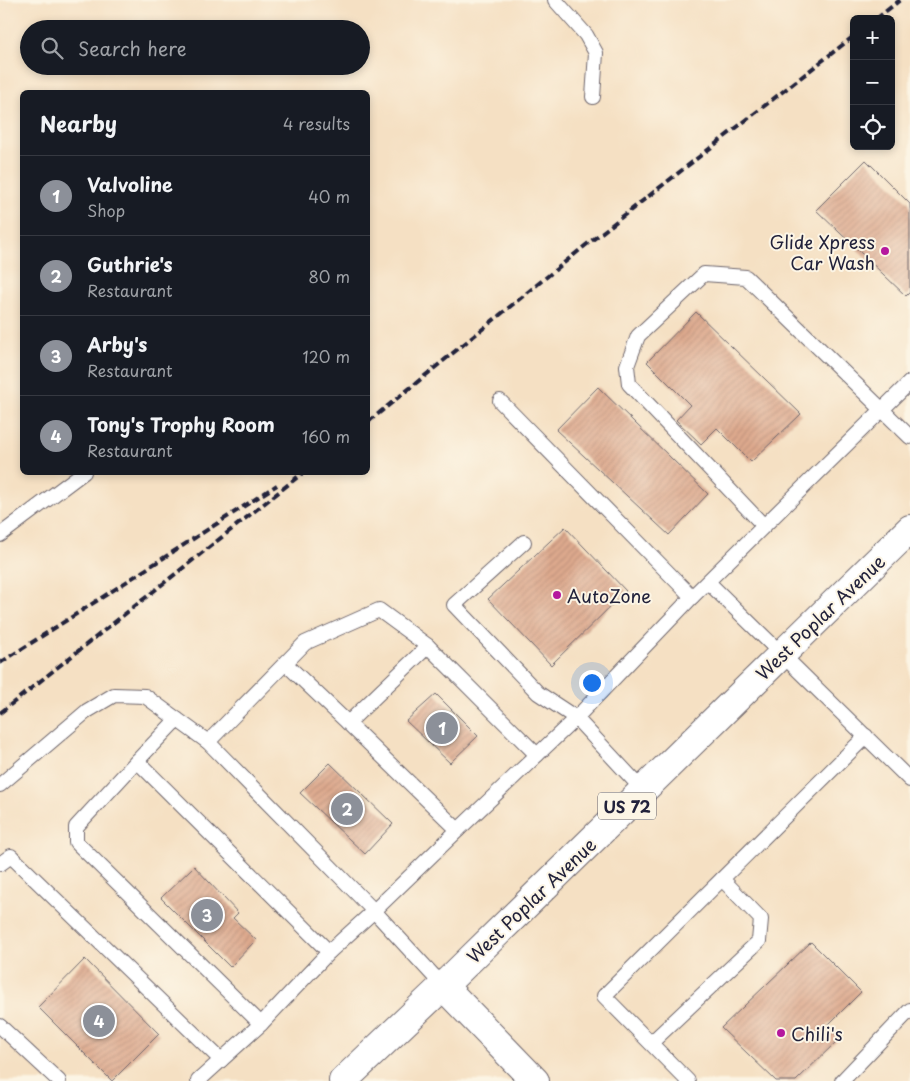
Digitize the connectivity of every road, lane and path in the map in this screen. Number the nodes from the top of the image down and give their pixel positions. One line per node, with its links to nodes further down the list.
1 (555, 0): 2 (lane)
2 (594, 97)
3 (910, 382): 5 (lane)
4 (500, 401): 13 (lane)
5 (882, 410): 6 (lane); 8 (lane); 8 (lane)
6 (910, 437)
7 (80, 475): 10 (lane)
8 (764, 526): 12 (lane)
9 (910, 529): 15 (main road, West Poplar Avenue / US 72)
10 (0, 535)
11 (524, 542): 17 (lane)
12 (708, 582): 13 (lane); 15 (lane)
13 (692, 598): 17 (lane)
14 (428, 646): 16 (lane); 19 (lane); 22 (lane)
15 (782, 655): 20 (lane); 26 (main road, West Poplar Avenue / US 72)
16 (286, 664): 19 (lane); 21 (lane)
17 (576, 718): 22 (lane); 26 (lane)
18 (177, 719): 21 (lane); 23 (lane); 25 (lane)
19 (348, 723): 27 (lane)
20 (866, 736): 24 (lane); 29 (lane)
21 (208, 742): 30 (lane)
22 (537, 754): 27 (lane)
23 (137, 761): 31 (lane); 34 (lane)
24 (910, 780)
25 (0, 785)
26 (643, 790): 32 (main road, West Poplar Avenue / US 72)
27 (458, 830): 30 (lane)
28 (0, 864): 37 (lane)
29 (722, 879): 36 (lane); 36 (lane)
30 (374, 911): 31 (lane); 32 (lane)
31 (329, 952): 34 (lane)
32 (443, 986): 40 (main road, West Poplar Avenue / US 72); 41 (main road)
33 (910, 1010): 43 (lane)
34 (261, 1024): 37 (lane)
35 (0, 1026): 38 (lane)
36 (651, 1043): 42 (lane)
37 (221, 1060): 39 (lane)
38 (59, 1081)
39 (198, 1081)
40 (343, 1081)
41 (535, 1081)
42 (688, 1081)
43 (842, 1081)

